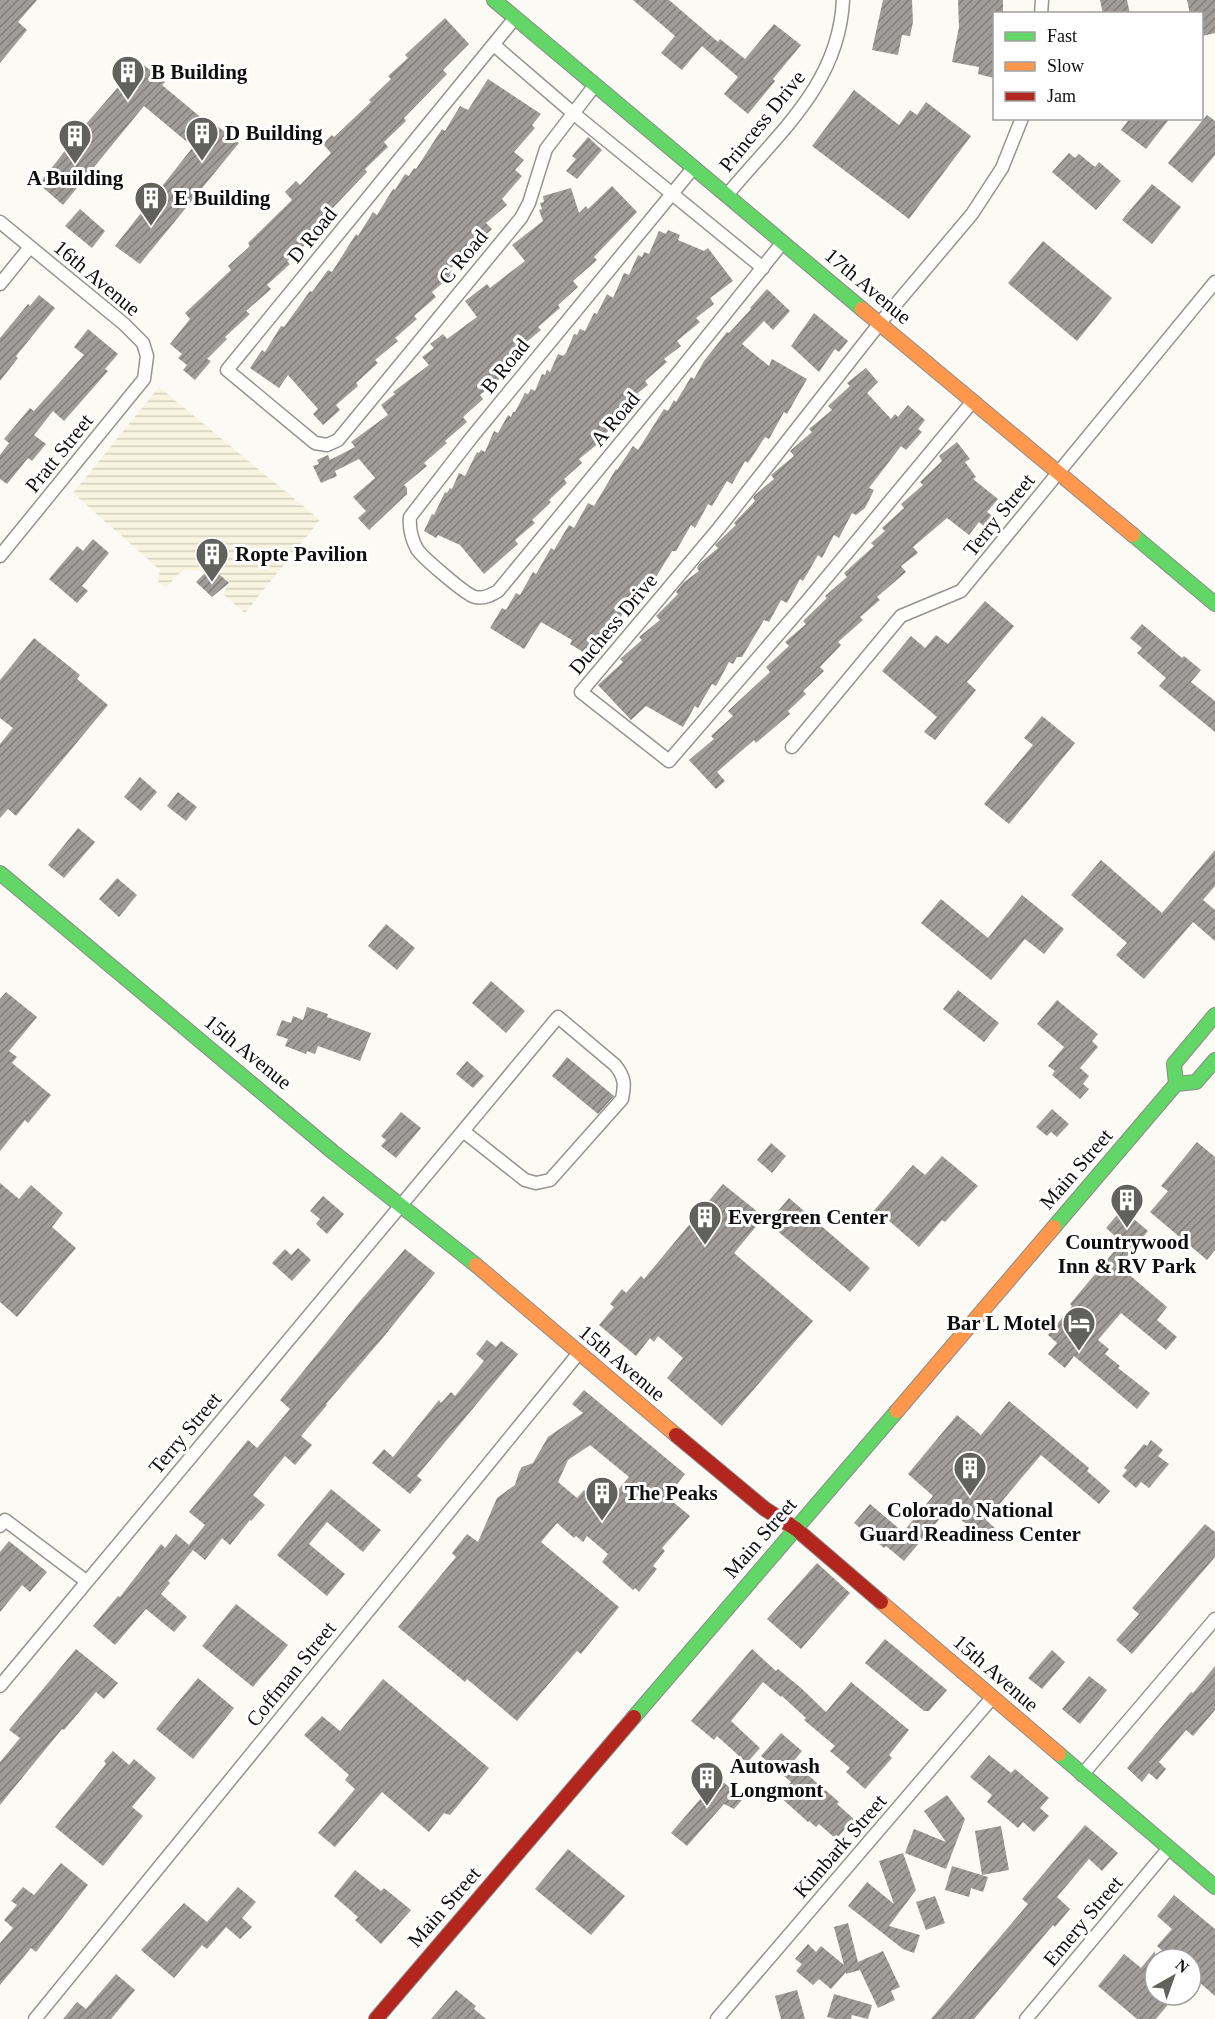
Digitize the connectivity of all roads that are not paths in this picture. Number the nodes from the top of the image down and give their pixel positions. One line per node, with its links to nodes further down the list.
1 (494, 0): 3 (main road, 17th Avenue)
2 (843, 0): 10 (street, Princess Drive)
3 (515, 18): 4 (street, D Road); 5 (main road, 17th Avenue)
4 (494, 45): 6 (street); 20 (street, D Road)
5 (596, 86): 6 (street, C Road); 8 (main road, 17th Avenue)
6 (573, 113): 9 (street); 20 (street, C Road)
7 (1021, 120): 17 (street, Duchess Drive)
8 (694, 167): 9 (street, B Road); 10 (main road, 17th Avenue)
9 (672, 194): 14 (street); 23 (street, B Road)
10 (727, 195): 12 (main road, 17th Avenue)
11 (0, 222): 13 (street, 16th Avenue)
12 (783, 243): 14 (street, A Road); 17 (main road, 17th Avenue)
13 (30, 247): 16 (street); 18 (street, 16th Avenue)
14 (763, 268): 23 (street, A Road)
15 (1215, 282): 21 (street, Terry Street)
16 (0, 284)
17 (880, 323): 19 (main road, 17th Avenue); 19 (street, Duchess Drive)
18 (146, 375): 22 (street, Pratt Street)
19 (972, 401): 21 (main road, 17th Avenue)
20 (338, 440)
21 (1058, 473): 24 (main road, 17th Avenue); 25 (street, Terry Street)
22 (0, 556)
23 (464, 591)
24 (1215, 604)
25 (792, 747)
26 (0, 873): 31 (main road, 15th Avenue)
27 (1215, 1016): 29 (main road)
28 (1215, 1060): 29 (main road, Main Street)
29 (1176, 1084): 34 (main road, Main Street)
30 (463, 1131): 30 (street, Terry Street); 31 (street, Terry Street)
31 (401, 1205): 32 (main road, 15th Avenue); 35 (street, Terry Street)
32 (578, 1354): 34 (main road, 15th Avenue); 42 (street, Coffman Street)
33 (0, 1526): 35 (street)
34 (796, 1529): 38 (main road, 15th Avenue); 43 (main road, Main Street)
35 (86, 1581): 37 (street, Terry Street)
36 (1215, 1619): 39 (street)
37 (0, 1686)
38 (992, 1698): 39 (main road, 15th Avenue); 44 (street, Kimbark Street)
39 (1082, 1774): 40 (main road, 15th Avenue)
40 (1169, 1848): 41 (main road, 15th Avenue); 45 (street, Emery Street)
41 (1215, 1887)
42 (35, 2019)
43 (376, 2019)
44 (717, 2019)
45 (1026, 2019)

